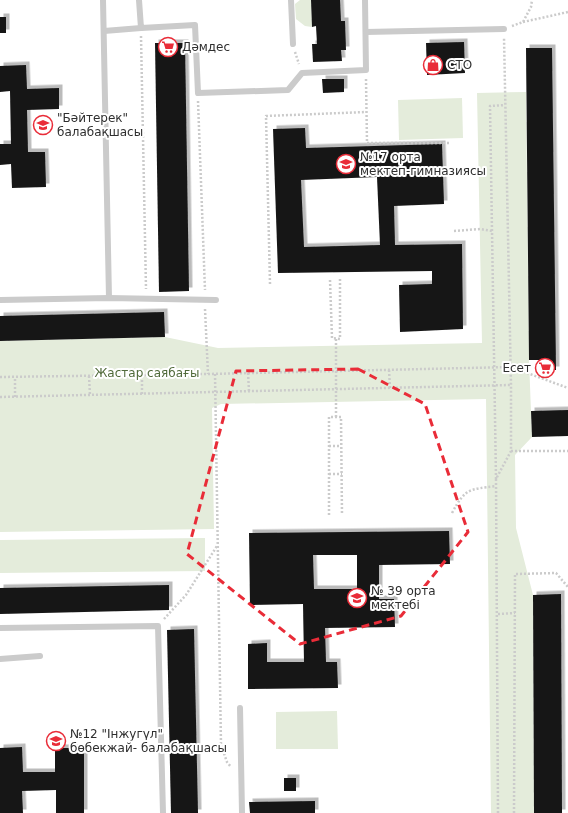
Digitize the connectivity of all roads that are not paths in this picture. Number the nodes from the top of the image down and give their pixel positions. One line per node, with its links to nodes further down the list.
1 (103, 0): 7 (lane)
2 (139, 0): 5 (lane)
3 (291, 0): 9 (lane)
4 (365, 0): 8 (lane)
5 (141, 28): 7 (lane); 8 (lane)
6 (504, 29): 8 (lane)
7 (104, 31): 10 (lane)
8 (366, 32)
9 (293, 44)
10 (109, 298): 11 (lane); 12 (lane)
11 (0, 300)
12 (216, 300)
13 (0, 628): 17 (lane)
14 (40, 656): 15 (lane)
15 (0, 659)
16 (240, 708): 18 (lane)
17 (163, 813)
18 (242, 813)

